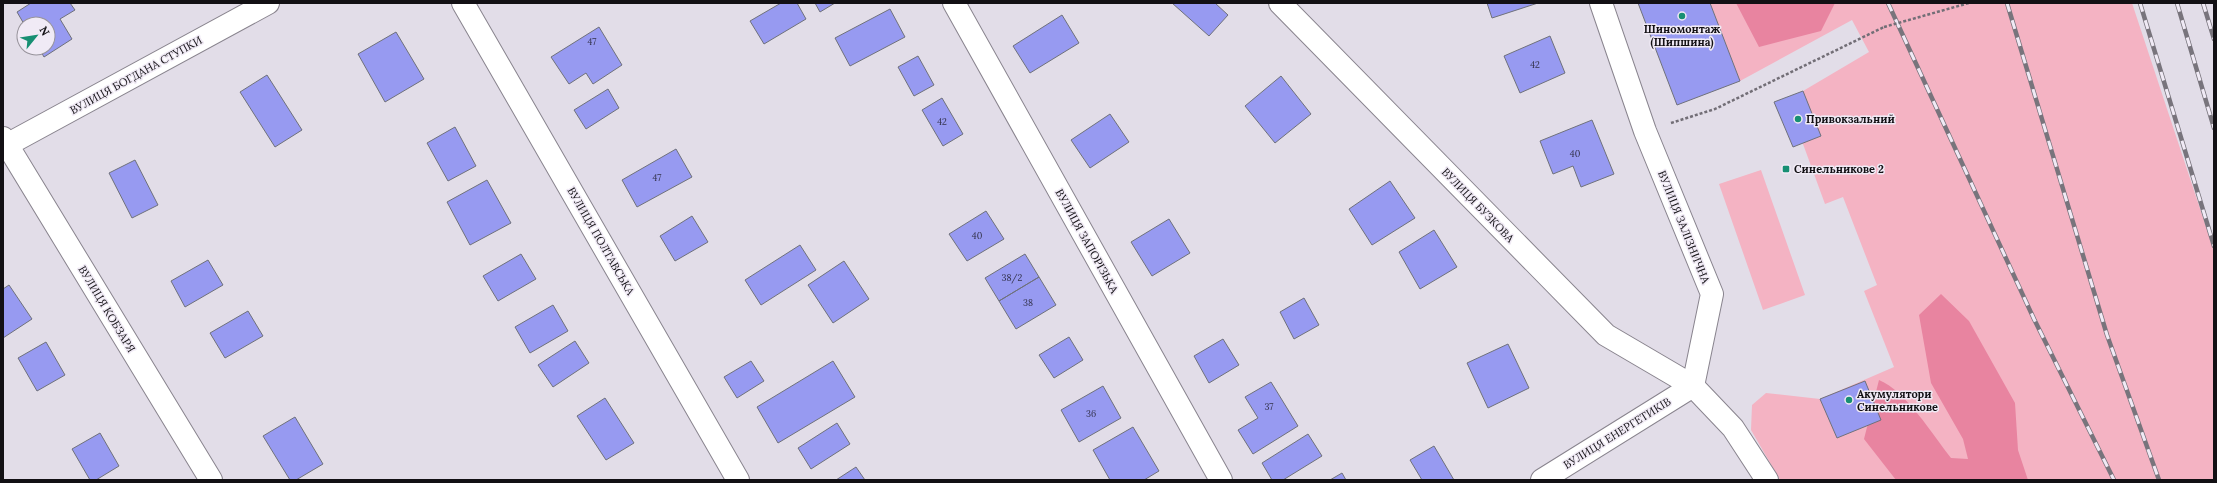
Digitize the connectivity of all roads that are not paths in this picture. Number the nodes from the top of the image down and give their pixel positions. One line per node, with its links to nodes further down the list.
1 (268, 3): 6 (street, ВУЛИЦЯ БОГДАНА СТУПКИ)
2 (463, 3): 9 (street, ВУЛИЦЯ ПОЛТАВСЬКА)
3 (954, 3): 10 (street, ВУЛИЦЯ ЗАПОРІЗЬКА)
4 (1280, 3): 7 (street, ВУЛИЦЯ БУЗКОВА)
5 (1601, 3): 7 (street, ВУЛИЦЯ ЗАЛІЗНИЧНА)
6 (4, 143): 8 (street, ВУЛИЦЯ КОБЗАРЯ)
7 (1693, 386): 11 (street, ВУЛИЦЯ ЕНЕРГЕТИКІВ); 12 (street)
8 (211, 480)
9 (738, 480)
10 (1220, 480)
11 (1542, 480)
12 (1768, 480)

